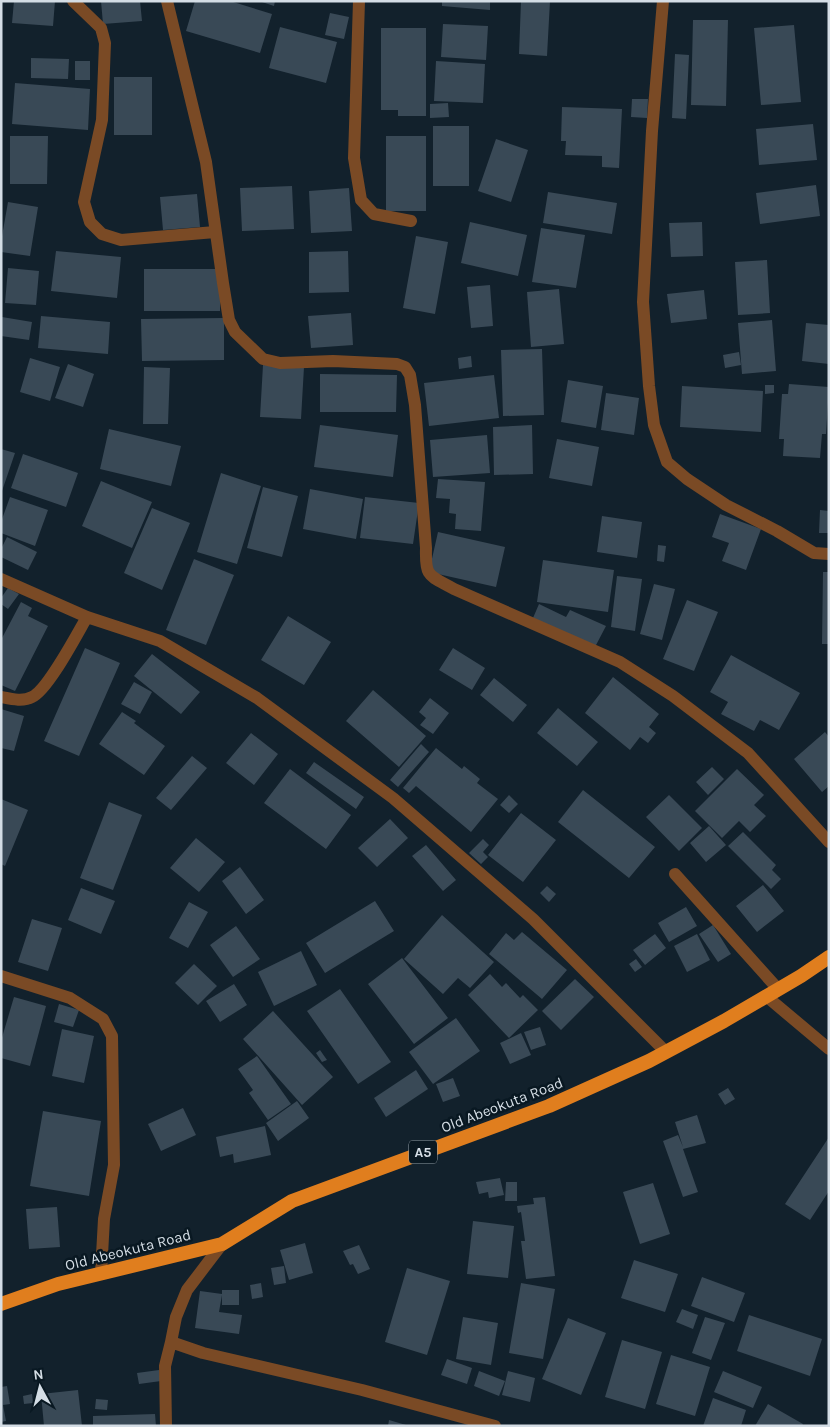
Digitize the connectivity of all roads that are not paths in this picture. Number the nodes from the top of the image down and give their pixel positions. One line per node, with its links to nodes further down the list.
1 (73, 1): 6 (street)
2 (167, 1): 6 (street)
3 (359, 1): 5 (street)
4 (663, 1): 7 (street)
5 (411, 221)
6 (215, 232): 11 (street)
7 (829, 554)
8 (1, 579): 9 (street)
9 (88, 617): 10 (street); 17 (street)
10 (1, 697)
11 (829, 842)
12 (674, 874): 15 (street)
13 (829, 957): 15 (highway, Old Abeokuta Road / A5)
14 (1, 976): 19 (street)
15 (772, 993): 16 (street); 17 (highway, Old Abeokuta Road / A5)
16 (829, 1049)
17 (666, 1052): 18 (highway, Old Abeokuta Road / A5)
18 (222, 1244): 19 (highway, Old Abeokuta Road / A5); 21 (street)
19 (102, 1273): 20 (highway, Old Abeokuta Road / A5)
20 (1, 1304)
21 (171, 1342): 22 (street); 23 (street)
22 (166, 1426)
23 (495, 1426)

